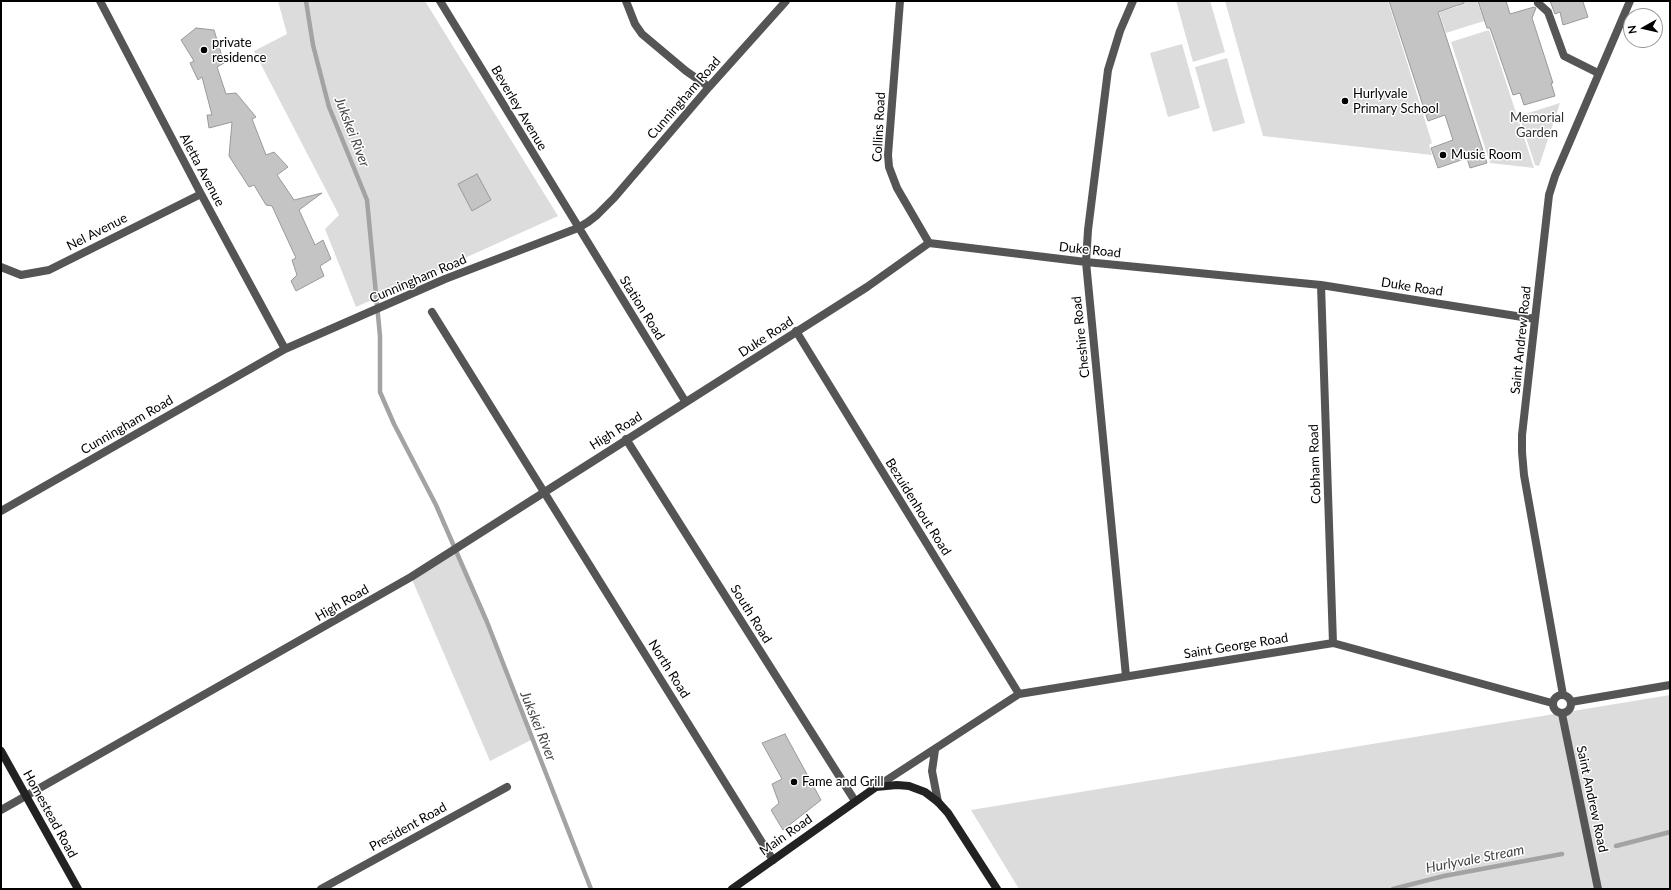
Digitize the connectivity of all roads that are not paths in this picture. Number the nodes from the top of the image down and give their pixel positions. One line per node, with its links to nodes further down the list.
1 (100, 1): 11 (street, Aletta Avenue)
2 (440, 1): 12 (street, Beverley Avenue)
3 (626, 1): 10 (street)
4 (786, 1): 10 (street, Cunningham Road)
5 (900, 1): 13 (street, Collins Road)
6 (1133, 1): 14 (street, Cheshire Road)
7 (1630, 1): 9 (street, Saint Andrew Road)
8 (1538, 3): 9 (street)
9 (1598, 73): 18 (street, Saint Andrew Road)
10 (709, 87): 12 (street, Cunningham Road)
11 (201, 194): 15 (street, Nel Avenue); 20 (street, Aletta Avenue)
12 (578, 228): 20 (street, Cunningham Road); 21 (street, Station Road)
13 (930, 244): 14 (street, Duke Road); 19 (street, Duke Road)
14 (1086, 262): 16 (street, Duke Road); 26 (street, Cheshire Road)
15 (1, 268)
16 (1321, 285): 18 (street, Duke Road); 25 (street, Cobham Road)
17 (432, 312): 23 (street, North Road)
18 (1535, 319): 29 (street, Saint Andrew Road)
19 (796, 331): 21 (street, Duke Road); 28 (street, Bezuidenhout Road)
20 (285, 349): 24 (street, Cunningham Road)
21 (685, 401): 22 (street, High Road)
22 (626, 439): 23 (street, High Road); 38 (street, South Road)
23 (545, 490): 37 (street, High Road); 41 (street, North Road)
24 (1, 511)
25 (1333, 643): 26 (street, Saint George Road); 31 (street, Saint George Road)
26 (1126, 676): 28 (street, Saint George Road)
27 (1670, 686): 30 (street)
28 (1019, 694): 33 (street, Saint George Road)
29 (1563, 695): 30 (street); 31 (street)
30 (1571, 702): 32 (street)
31 (1552, 703): 32 (street)
32 (1562, 714): 46 (street, Saint Andrew Road)
33 (935, 750): 36 (street, Saint George Road); 39 (street)
34 (1, 751): 37 (main road, Homestead Road)
35 (507, 787): 43 (street, President Road)
36 (876, 787): 38 (main road, Main Road); 39 (main road)
37 (26, 796): 40 (street, High Road); 42 (main road, Homestead Road)
38 (855, 801): 41 (main road, Main Road)
39 (938, 802): 45 (main road)
40 (1, 810)
41 (773, 860): 44 (main road, Main Road)
42 (78, 889)
43 (321, 889)
44 (732, 889)
45 (997, 889)
46 (1598, 889)

